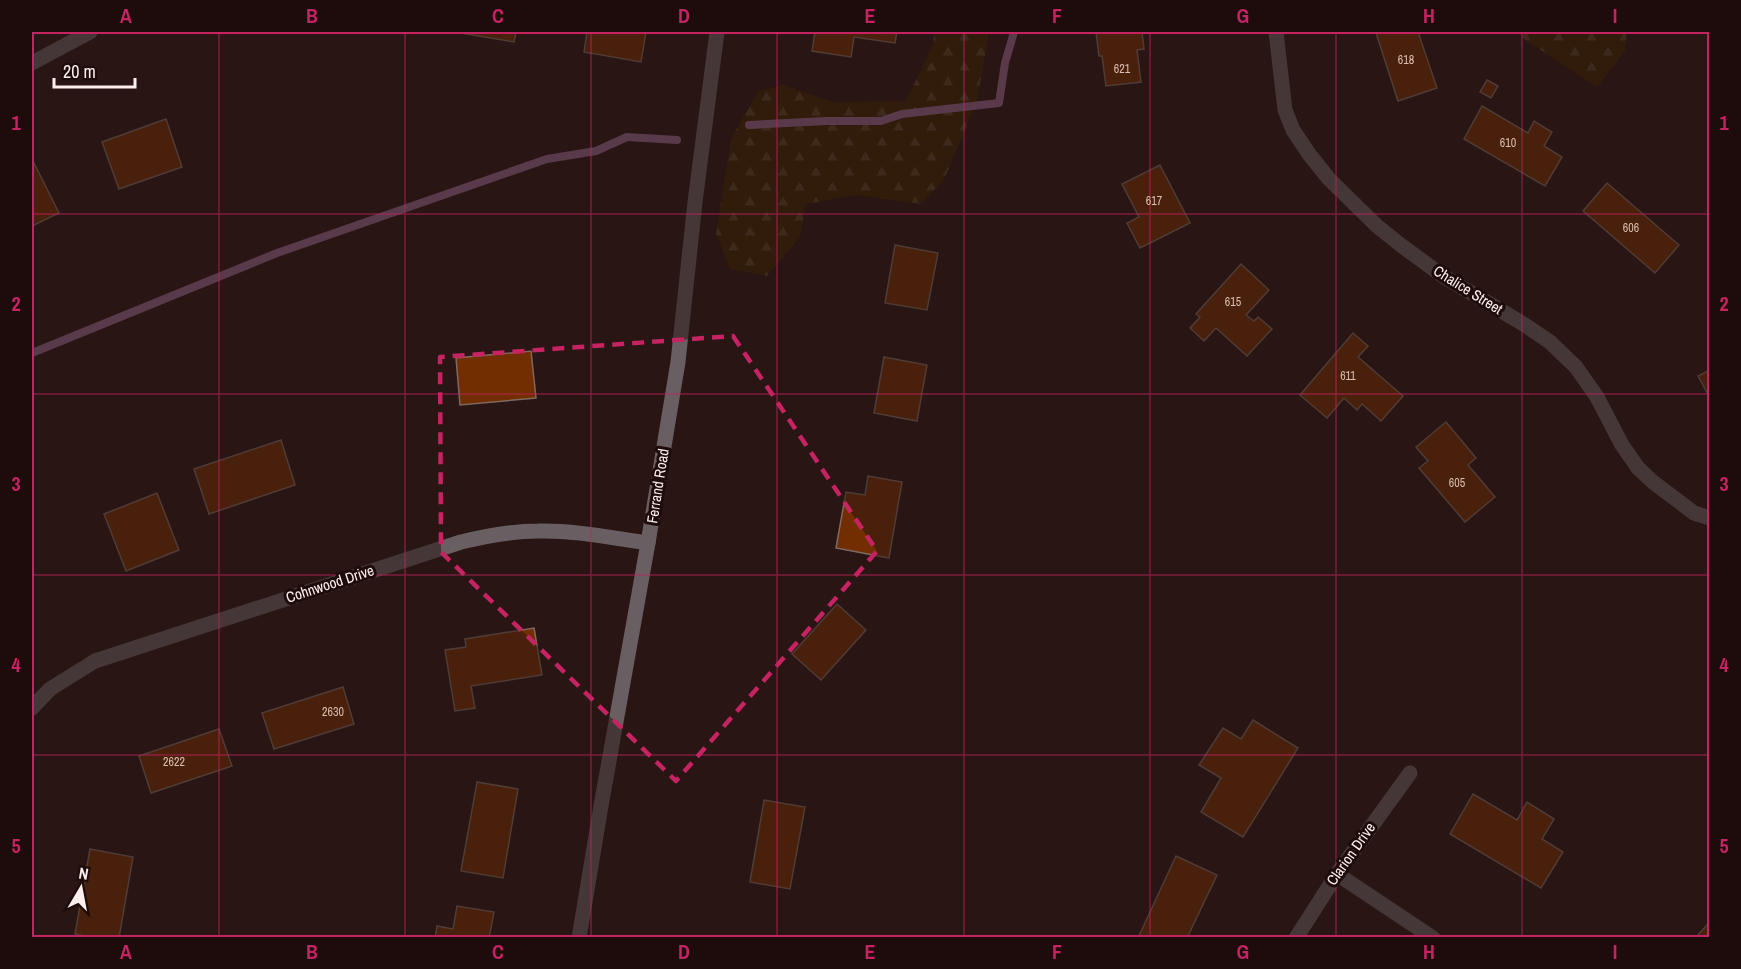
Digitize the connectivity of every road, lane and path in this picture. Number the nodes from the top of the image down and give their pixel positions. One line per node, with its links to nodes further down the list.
1 (90, 32): 4 (street)
2 (717, 32): 6 (street, Ferrand Road)
3 (1276, 32): 5 (street, Chalice Street)
4 (32, 63)
5 (1710, 518)
6 (648, 543): 7 (street, Cohnwood Drive); 10 (street, Ferrand Road)
7 (32, 708)
8 (1410, 773): 9 (street, Clarion Drive)
9 (1337, 874): 11 (street, Clarion Drive); 12 (street)
10 (579, 938)
11 (1296, 938)
12 (1432, 938)

